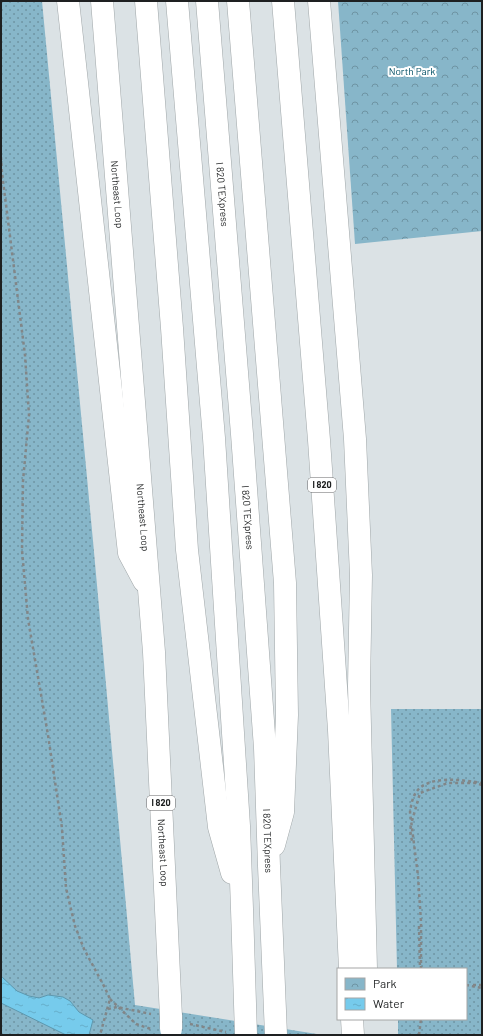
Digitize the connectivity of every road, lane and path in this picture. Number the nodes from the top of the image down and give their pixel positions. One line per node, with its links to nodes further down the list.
1 (68, 1): 10 (highway)
2 (102, 1): 10 (highway, Northeast Loop / I 820)
3 (146, 1): 13 (highway)
4 (177, 1): 13 (highway)
5 (207, 1): 12 (highway, I 820 TEXpress)
6 (238, 1): 12 (highway)
7 (283, 1): 14 (highway, I 820)
8 (319, 1): 15 (highway)
9 (1, 157): 20 (path)
10 (148, 588): 24 (highway, Northeast Loop / I 820)
11 (482, 784): 16 (path); 17 (path)
12 (269, 866): 27 (highway, I 820 TEXpress)
13 (242, 909): 25 (highway)
14 (350, 968)
15 (366, 968)
16 (420, 968)
17 (420, 968)
18 (467, 985): 19 (path)
19 (482, 987)
20 (110, 1000): 24 (path); 26 (path)
21 (352, 1020): 28 (highway)
22 (367, 1020): 29 (highway)
23 (421, 1020): 30 (path)
24 (165, 1028)
25 (246, 1033)
26 (100, 1035)
27 (276, 1035)
28 (353, 1035)
29 (367, 1035)
30 (420, 1035)

